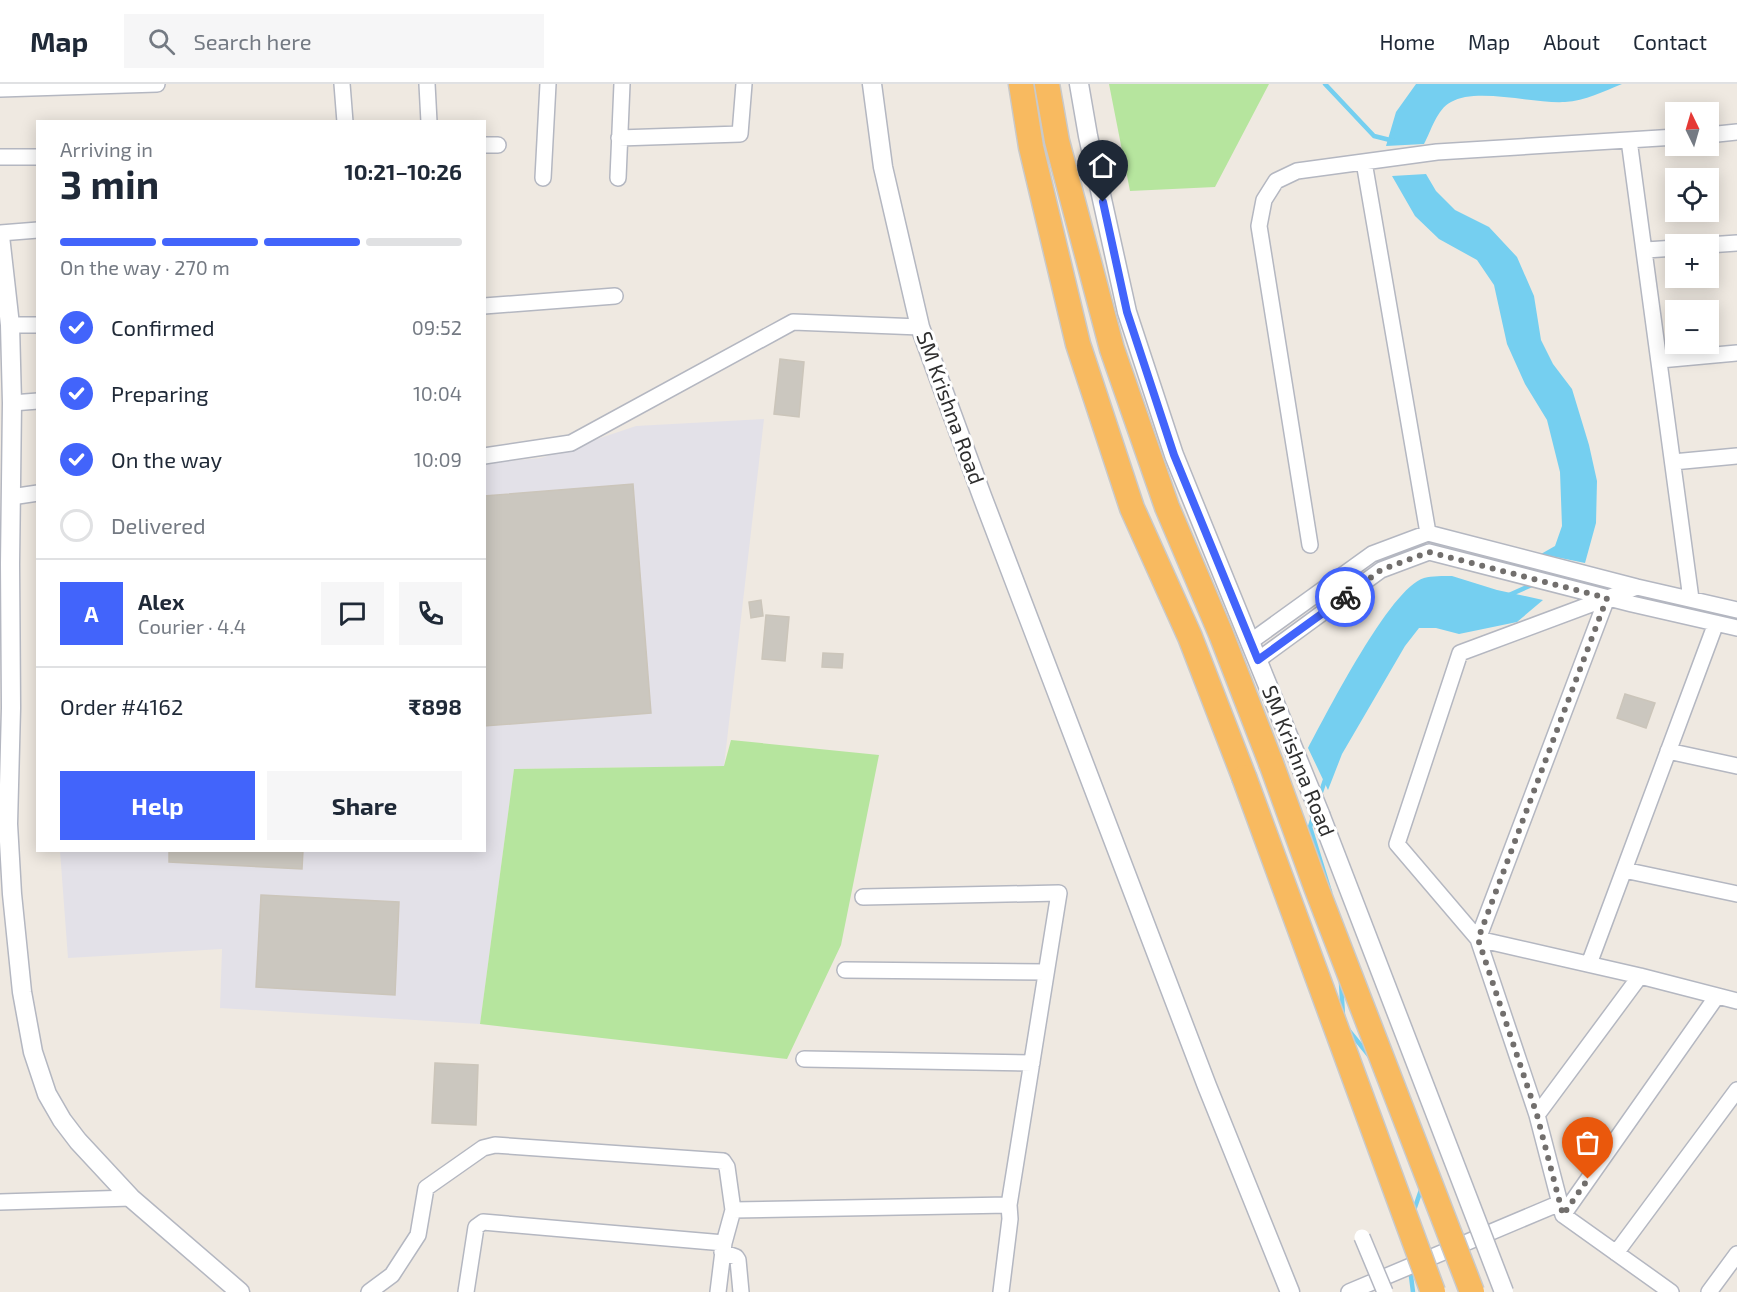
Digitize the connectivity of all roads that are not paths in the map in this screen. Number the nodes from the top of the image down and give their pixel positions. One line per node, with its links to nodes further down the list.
1 (157, 84): 11 (street)
2 (342, 84): 14 (street)
3 (427, 84): 15 (street)
4 (548, 84): 24 (street)
5 (621, 84): 18 (street)
6 (744, 84): 18 (street)
7 (872, 84): 37 (street, SM Krishna Road)
8 (1021, 84): 93 (highway, bridge)
9 (1047, 84): 94 (highway, SM Krishna Road, bridge)
10 (1079, 84): 55 (street, SM Krishna Road)
11 (114, 85): 12 (street)
12 (46, 86): 13 (street)
13 (0, 89)
14 (345, 120)
15 (429, 120)
16 (1737, 132): 17 (street)
17 (1719, 134)
18 (619, 138): 25 (street)
19 (1665, 138): 20 (street)
20 (1629, 140): 23 (street); 31 (street)
21 (0, 157): 22 (street)
22 (36, 157)
23 (1365, 162): 47 (street); 48 (street)
24 (543, 178)
25 (618, 178)
26 (36, 231): 27 (street)
27 (0, 241): 32 (street)
28 (1737, 243): 29 (street)
29 (1719, 244)
30 (1665, 249): 31 (street)
31 (1646, 250): 39 (street)
32 (2, 266): 35 (street)
33 (615, 296): 34 (street)
34 (486, 306)
35 (10, 325): 36 (street); 41 (street)
36 (36, 325)
37 (920, 327): 42 (street); 90 (street, SM Krishna Road)
38 (1737, 353): 39 (street)
39 (1660, 360): 44 (street)
40 (36, 401): 41 (street)
41 (12, 403): 46 (street)
42 (486, 456)
43 (1737, 456): 44 (street)
44 (1673, 462): 51 (street)
45 (36, 493): 46 (street)
46 (11, 497): 57 (street)
47 (1428, 533): 49 (street); 55 (street)
48 (1310, 545)
49 (1637, 587): 50 (street); 51 (street)
50 (1607, 598): 53 (street); 56 (street); 64 (street); 64 (street)
51 (1691, 599): 52 (street)
52 (1737, 609)
53 (1716, 623): 54 (street); 58 (street)
54 (1737, 628)
55 (1250, 642): 56 (street, SM Krishna Road)
56 (1258, 660): 95 (street, SM Krishna Road, bridge)
57 (6, 708): 62 (street)
58 (1668, 751): 59 (street); 60 (street)
59 (1737, 766)
60 (1624, 870): 61 (street); 65 (street)
61 (1737, 894)
62 (6, 895): 75 (street)
63 (863, 897): 67 (street)
64 (1478, 939): 65 (street); 74 (street)
65 (1589, 964): 68 (street)
66 (845, 970): 67 (street)
67 (1046, 972): 72 (street)
68 (1640, 976): 69 (street); 74 (street)
69 (1717, 996): 70 (street); 78 (street)
70 (1737, 1001)
71 (804, 1059): 72 (street)
72 (1032, 1064): 77 (street)
73 (1737, 1090): 82 (street)
74 (1537, 1115): 78 (street)
75 (131, 1197): 76 (street); 84 (street)
76 (0, 1202)
77 (1009, 1205): 79 (street); 89 (street)
78 (1561, 1209): 82 (street); 91 (street)
79 (733, 1210): 81 (street); 85 (street)
80 (1362, 1237): 92 (street, bridge)
81 (723, 1247): 86 (street); 87 (street); 88 (street)
82 (1616, 1253): 96 (street)
83 (1737, 1254): 97 (street)
84 (240, 1292)
85 (369, 1292)
86 (466, 1292)
87 (718, 1292)
88 (741, 1292)
89 (1001, 1292)
90 (1290, 1292)
91 (1349, 1292)
92 (1385, 1292)
93 (1433, 1292)
94 (1472, 1292)
95 (1504, 1292)
96 (1671, 1292)
97 (1709, 1292)

